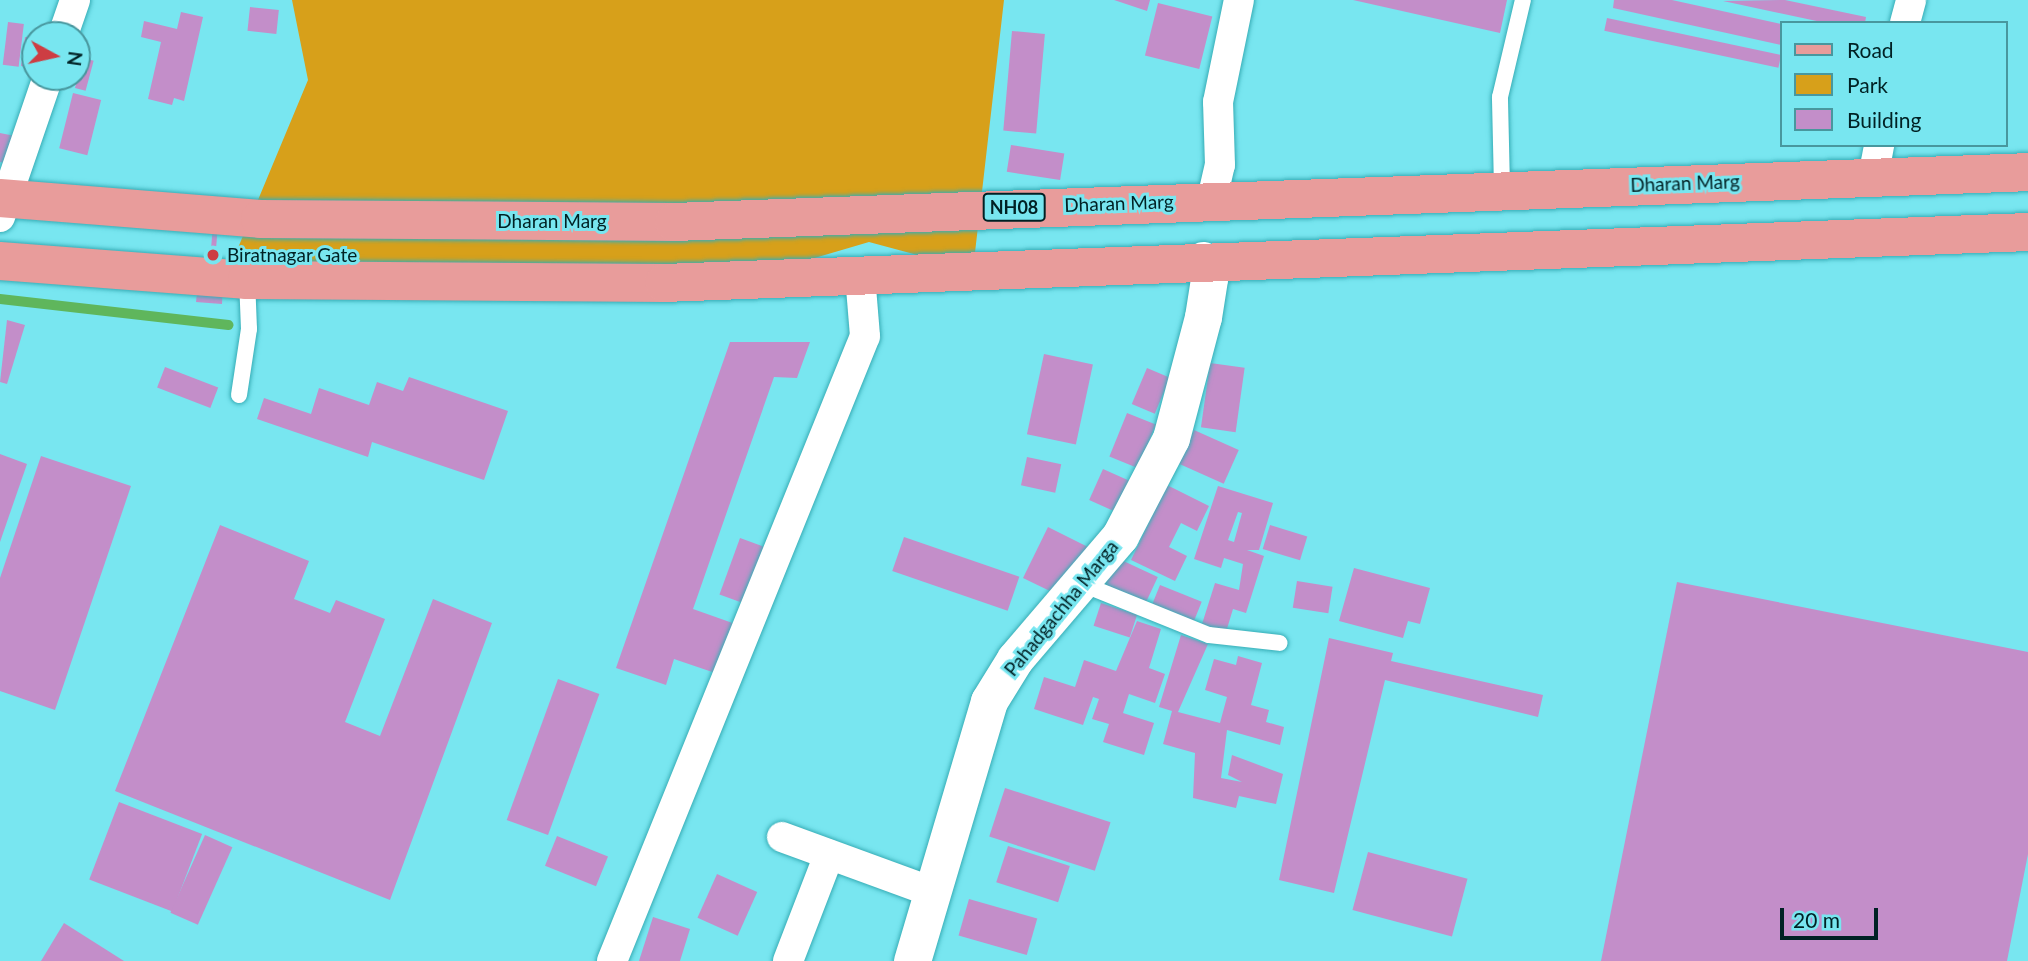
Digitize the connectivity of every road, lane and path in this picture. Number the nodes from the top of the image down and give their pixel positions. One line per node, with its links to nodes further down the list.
1 (75, 0): 5 (street)
2 (1239, 0): 11 (street)
3 (1524, 0): 10 (lane)
4 (1911, 0): 6 (street)
5 (68, 21)
6 (1906, 21)
7 (43, 91): 12 (street)
8 (1876, 161): 9 (main road, Dharan Marg / NH08); 10 (main road, Dharan Marg / NH08)
9 (2028, 172)
10 (1502, 188): 11 (main road, Dharan Marg / NH08)
11 (1212, 199): 12 (main road, Dharan Marg / NH08)
12 (2, 204)
13 (2028, 232): 14 (main road)
14 (1203, 260): 16 (main road); 19 (street, Pahadgachha Marga)
15 (0, 261): 17 (main road)
16 (859, 275): 17 (main road); 24 (street)
17 (247, 280): 18 (lane)
18 (239, 395)
19 (1080, 583): 20 (lane); 23 (street, Pahadgachha Marga)
20 (1280, 643)
21 (782, 838): 22 (street)
22 (829, 855): 23 (street); 25 (street)
23 (932, 892): 26 (street, Pahadgachha Marga)
24 (612, 961)
25 (788, 961)
26 (912, 961)

